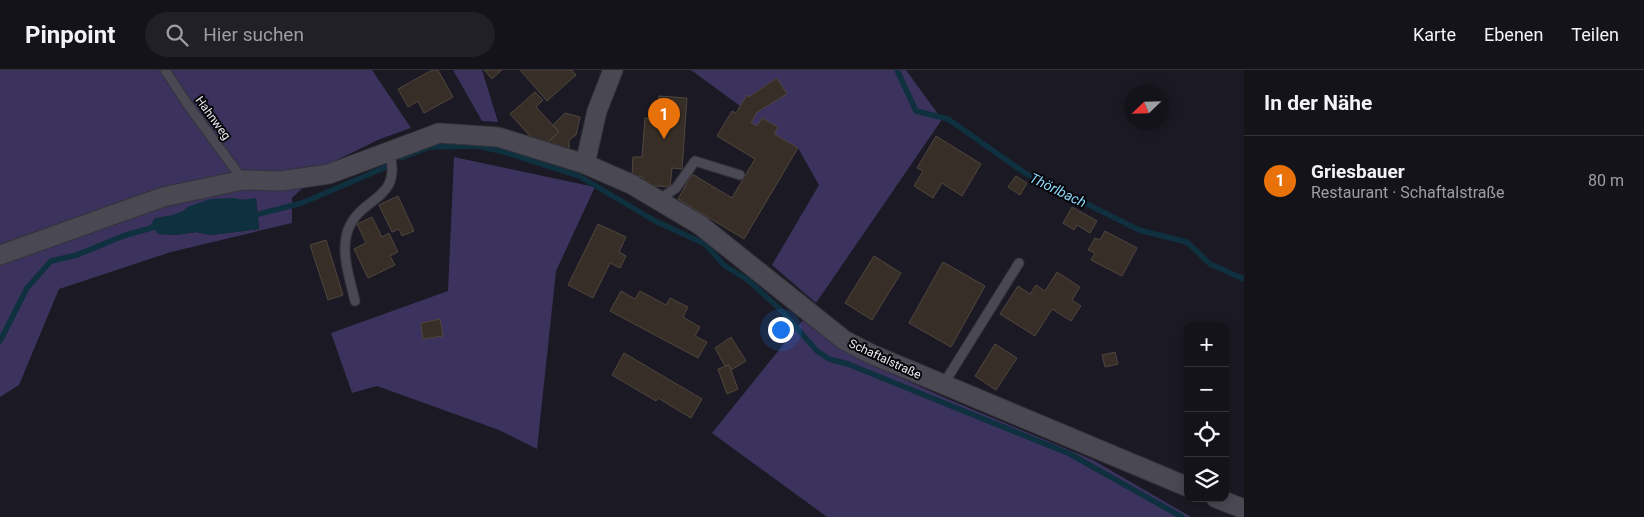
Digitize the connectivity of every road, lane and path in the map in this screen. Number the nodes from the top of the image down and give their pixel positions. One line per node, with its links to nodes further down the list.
1 (165, 70): 6 (lane, Hahnweg)
2 (613, 70): 4 (street)
3 (389, 150): 4 (street, Schaftalstraße); 6 (street, Schaftalstraße); 10 (lane)
4 (585, 164): 7 (street, Schaftalstraße)
5 (740, 176): 7 (lane)
6 (244, 180): 8 (street, Schaftalstraße)
7 (658, 200): 11 (street, Schaftalstraße)
8 (0, 255)
9 (1020, 263): 11 (lane)
10 (355, 302)
11 (942, 385): 12 (street, Schaftalstraße)
12 (1184, 485)
13 (1226, 502): 14 (street)
14 (1244, 509)

